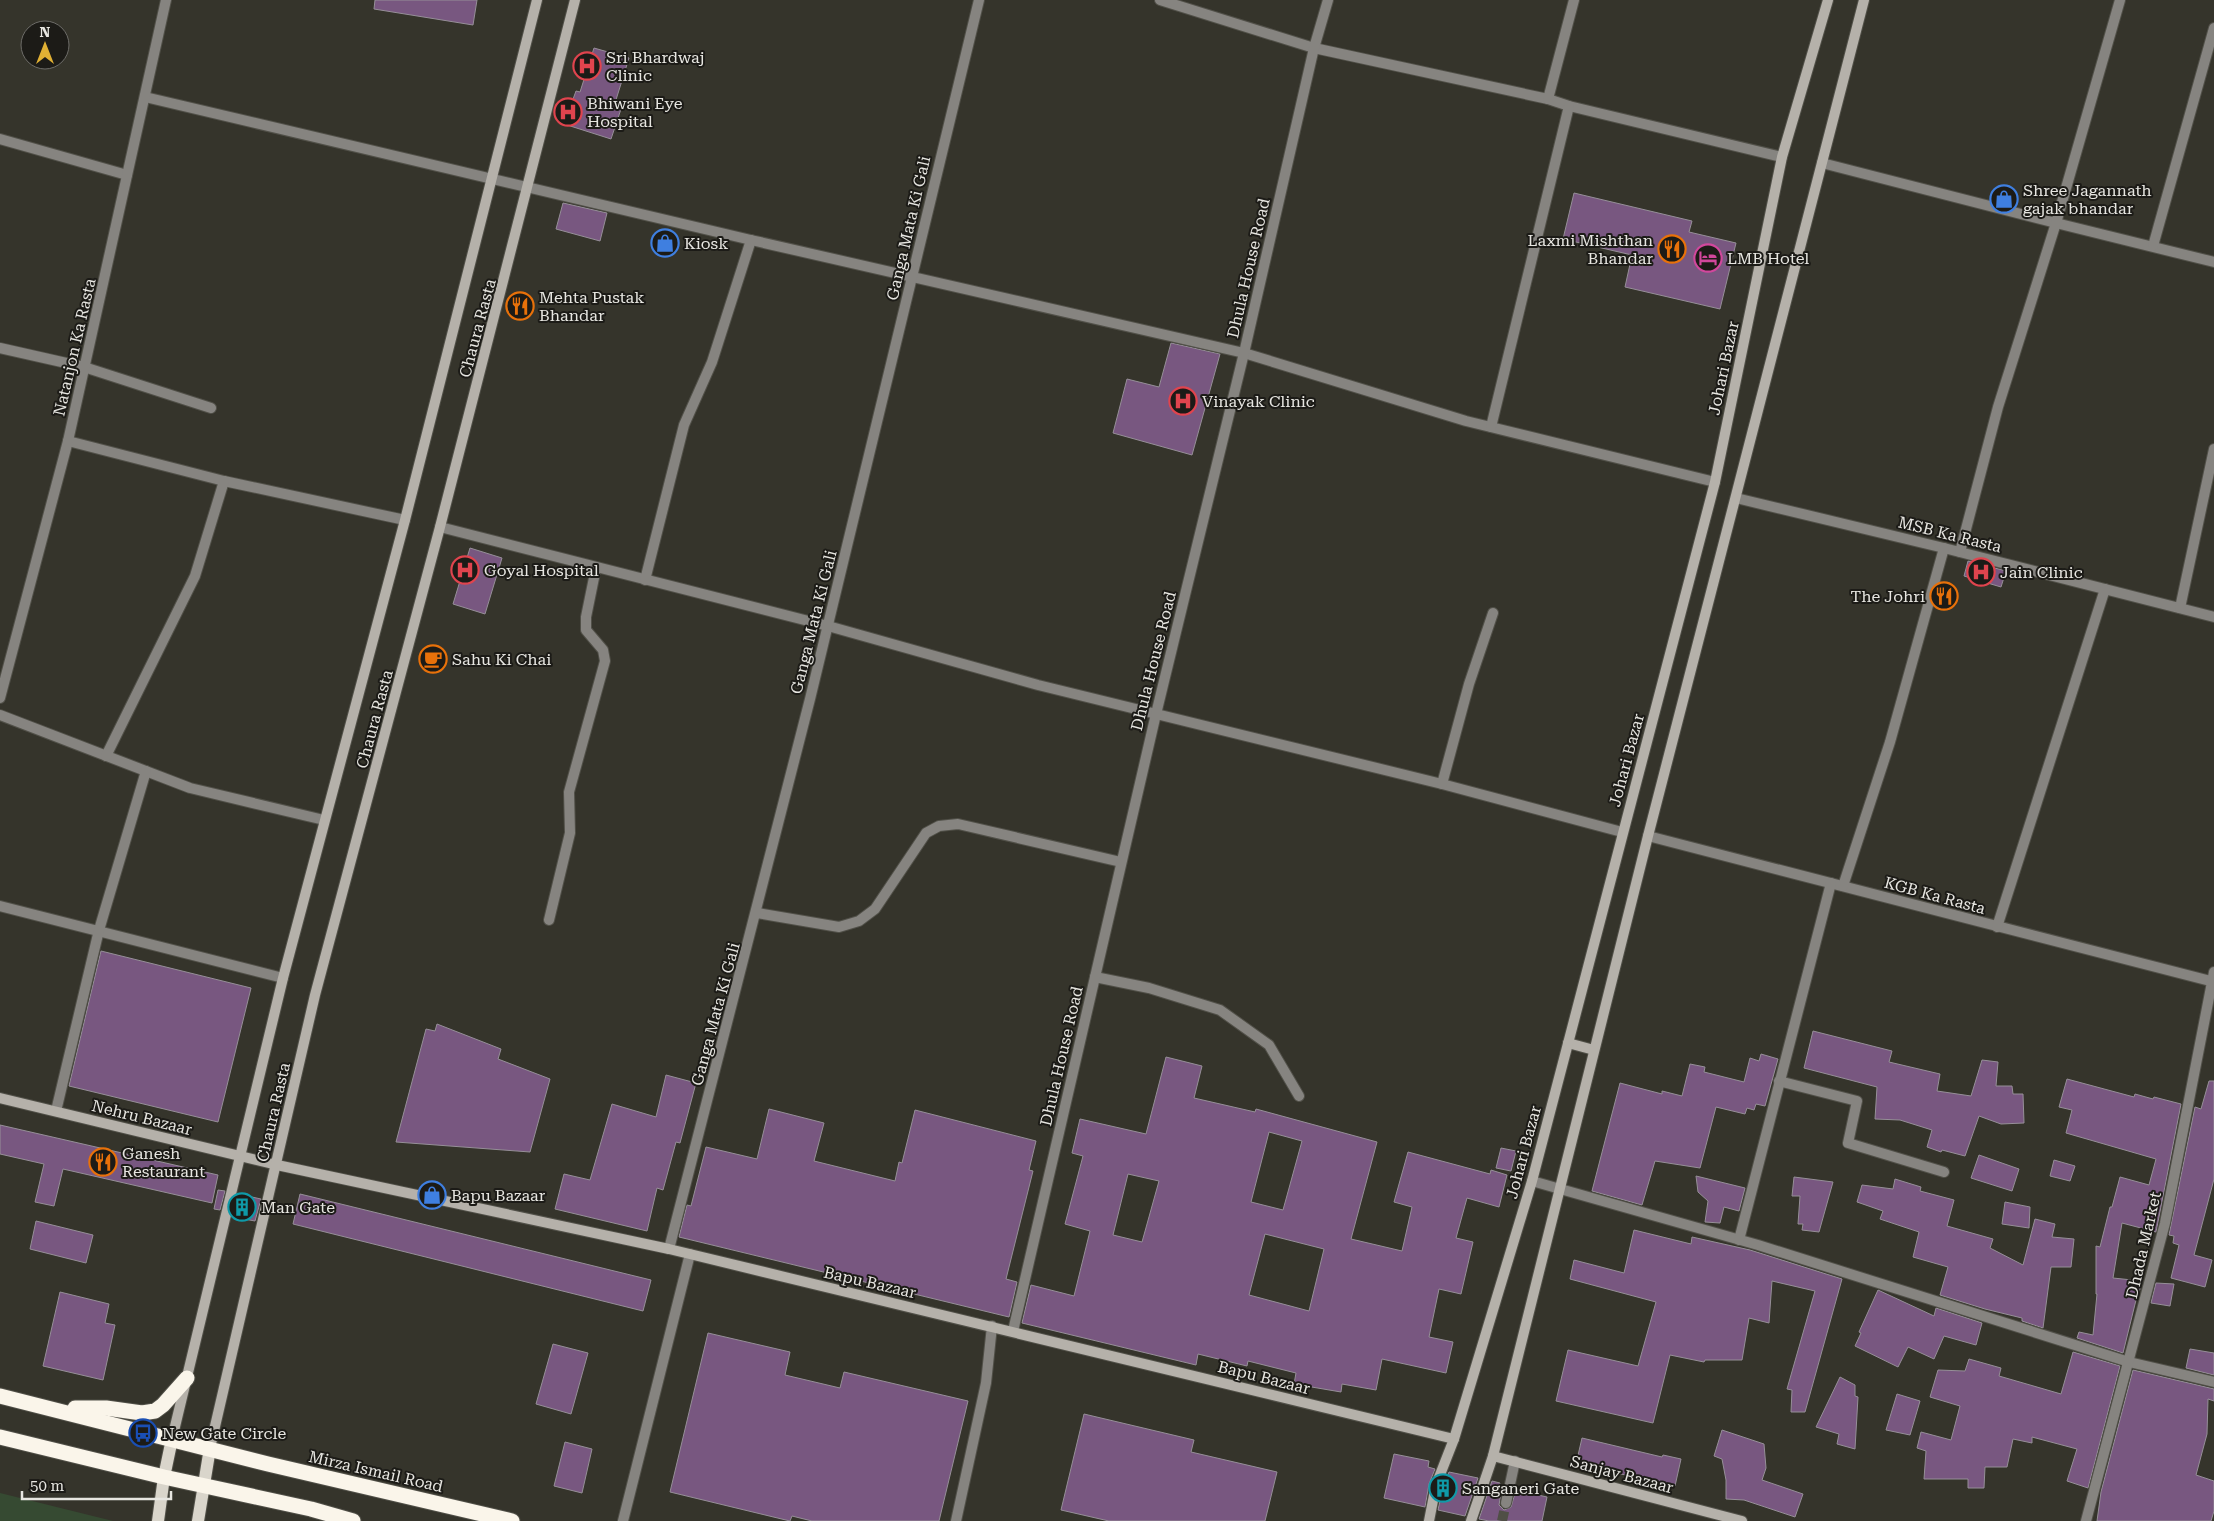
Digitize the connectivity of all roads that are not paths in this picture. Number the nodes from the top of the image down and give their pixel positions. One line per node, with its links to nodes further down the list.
1 (166, 0): 13 (street, Natanjon Ka Rasta)
2 (536, 0): 20 (street, Chaura Rasta)
3 (575, 0): 21 (street, Chaura Rasta)
4 (979, 0): 26 (street, Ganga Mata Ki Gali)
5 (1160, 0): 12 (street)
6 (1328, 0): 12 (street, Dhula House Road)
7 (1574, 0): 14 (street)
8 (1828, 0): 17 (street, Johari Bazar)
9 (1864, 0): 18 (street)
10 (2120, 0): 22 (street)
11 (2214, 28): 24 (street)
12 (1314, 48): 14 (street); 28 (street, Dhula House Road)
13 (145, 97): 19 (street, Natanjon Ka Rasta); 20 (street)
14 (1548, 99): 15 (street)
15 (1570, 106): 17 (street); 31 (street)
16 (0, 139): 19 (street)
17 (1782, 157): 35 (street, Johari Bazar)
18 (1822, 162): 22 (street); 36 (street)
19 (127, 175): 29 (street, Natanjon Ka Rasta)
20 (492, 179): 21 (street); 37 (street, Chaura Rasta)
21 (528, 187): 23 (street); 38 (street, Chaura Rasta)
22 (2056, 223): 24 (street); 40 (street)
23 (751, 240): 26 (street); 42 (street)
24 (2153, 246): 25 (street)
25 (2214, 262)
26 (912, 277): 28 (street); 47 (street, Ganga Mata Ki Gali)
27 (0, 348): 29 (street)
28 (1244, 353): 31 (street); 49 (street, Dhula House Road)
29 (84, 367): 30 (street); 32 (street, Natanjon Ka Rasta)
30 (211, 408)
31 (1491, 427): 35 (street)
32 (68, 441): 34 (street); 48 (street, Natanjon Ka Rasta)
33 (2214, 450): 44 (street)
34 (224, 481): 37 (street); 51 (street)
35 (1715, 482): 55 (street, Johari Bazar)
36 (1736, 498): 39 (street, MSB Ka Rasta); 56 (street)
37 (405, 520): 54 (street, Chaura Rasta)
38 (440, 528): 41 (street); 75 (street, Chaura Rasta)
39 (1944, 548): 40 (street, MSB Ka Rasta); 59 (street)
40 (1960, 552): 43 (street, MSB Ka Rasta)
41 (596, 568): 42 (street); 62 (street)
42 (645, 580): 47 (street)
43 (2105, 589): 44 (street, MSB Ka Rasta); 63 (street)
44 (2180, 608): 46 (street, MSB Ka Rasta)
45 (1493, 613): 53 (street)
46 (2214, 617)
47 (828, 626): 49 (street); 61 (street, Ganga Mata Ki Gali)
48 (0, 697)
49 (1156, 714): 53 (street); 57 (street, Dhula House Road)
50 (0, 715): 51 (street)
51 (106, 756): 52 (street)
52 (146, 771): 54 (street); 64 (street)
53 (1442, 784): 55 (street)
54 (324, 820): 66 (street, Chaura Rasta)
55 (1622, 832): 68 (street, Johari Bazar)
56 (1648, 836): 58 (street, KGB Ka Rasta); 69 (street)
57 (1121, 862): 61 (street); 65 (street, Dhula House Road)
58 (1831, 882): 59 (street, KGB Ka Rasta); 70 (street)
59 (1843, 886): 63 (street, KGB Ka Rasta)
60 (0, 906): 64 (street)
61 (757, 913): 80 (street, Ganga Mata Ki Gali)
62 (549, 920)
63 (1997, 927): 67 (street, KGB Ka Rasta)
64 (100, 930): 66 (street); 73 (street)
65 (1094, 977): 71 (street); 83 (street, Dhula House Road)
66 (283, 978): 74 (street, Chaura Rasta)
67 (2213, 978): 84 (street, Dhada Market)
68 (1568, 1043): 69 (street); 77 (street, Johari Bazar)
69 (1594, 1050): 78 (street)
70 (1779, 1081): 76 (street); 79 (street)
71 (1299, 1096)
72 (0, 1098): 73 (street, Nehru Bazaar)
73 (56, 1111): 74 (street, Nehru Bazaar)
74 (240, 1156): 75 (street, Nehru Bazaar); 85 (street, Chaura Rasta)
75 (277, 1165): 80 (street, Bapu Bazaar); 92 (street, Chaura Rasta)
76 (1944, 1172)
77 (1532, 1181): 78 (street); 91 (street, Johari Bazar)
78 (1559, 1189): 79 (street); 93 (street)
79 (1739, 1240): 84 (street)
80 (669, 1249): 81 (street, Bapu Bazaar)
81 (690, 1254): 82 (street, Bapu Bazaar); 102 (street)
82 (992, 1326): 83 (street, Bapu Bazaar); 103 (street)
83 (1012, 1331): 91 (street, Bapu Bazaar)
84 (2129, 1362): 86 (street); 107 (street, Dhada Market)
85 (187, 1378): 88 (highway); 90 (street, Chaura Rasta)
86 (2214, 1382)
87 (0, 1396): 88 (highway, Mirza Ismail Road)
88 (44, 1406): 90 (highway, Mirza Ismail Road)
89 (0, 1437): 95 (highway)
90 (172, 1439): 92 (highway, Mirza Ismail Road); 95 (main road)
91 (1454, 1439): 104 (street, Johari Bazar)
92 (210, 1448): 96 (main road); 101 (highway, Mirza Ismail Road)
93 (1493, 1456): 94 (street, Sanjay Bazaar); 105 (street)
94 (1515, 1462): 97 (street); 106 (street, Sanjay Bazaar)
95 (164, 1477): 96 (highway); 98 (main road)
96 (205, 1487): 99 (main road); 100 (highway)
97 (1506, 1503)
98 (158, 1521)
99 (198, 1521)
100 (353, 1521)
101 (512, 1521)
102 (624, 1521)
103 (956, 1521)
104 (1429, 1521)
105 (1471, 1521)
106 (1742, 1521)
107 (2086, 1521)

